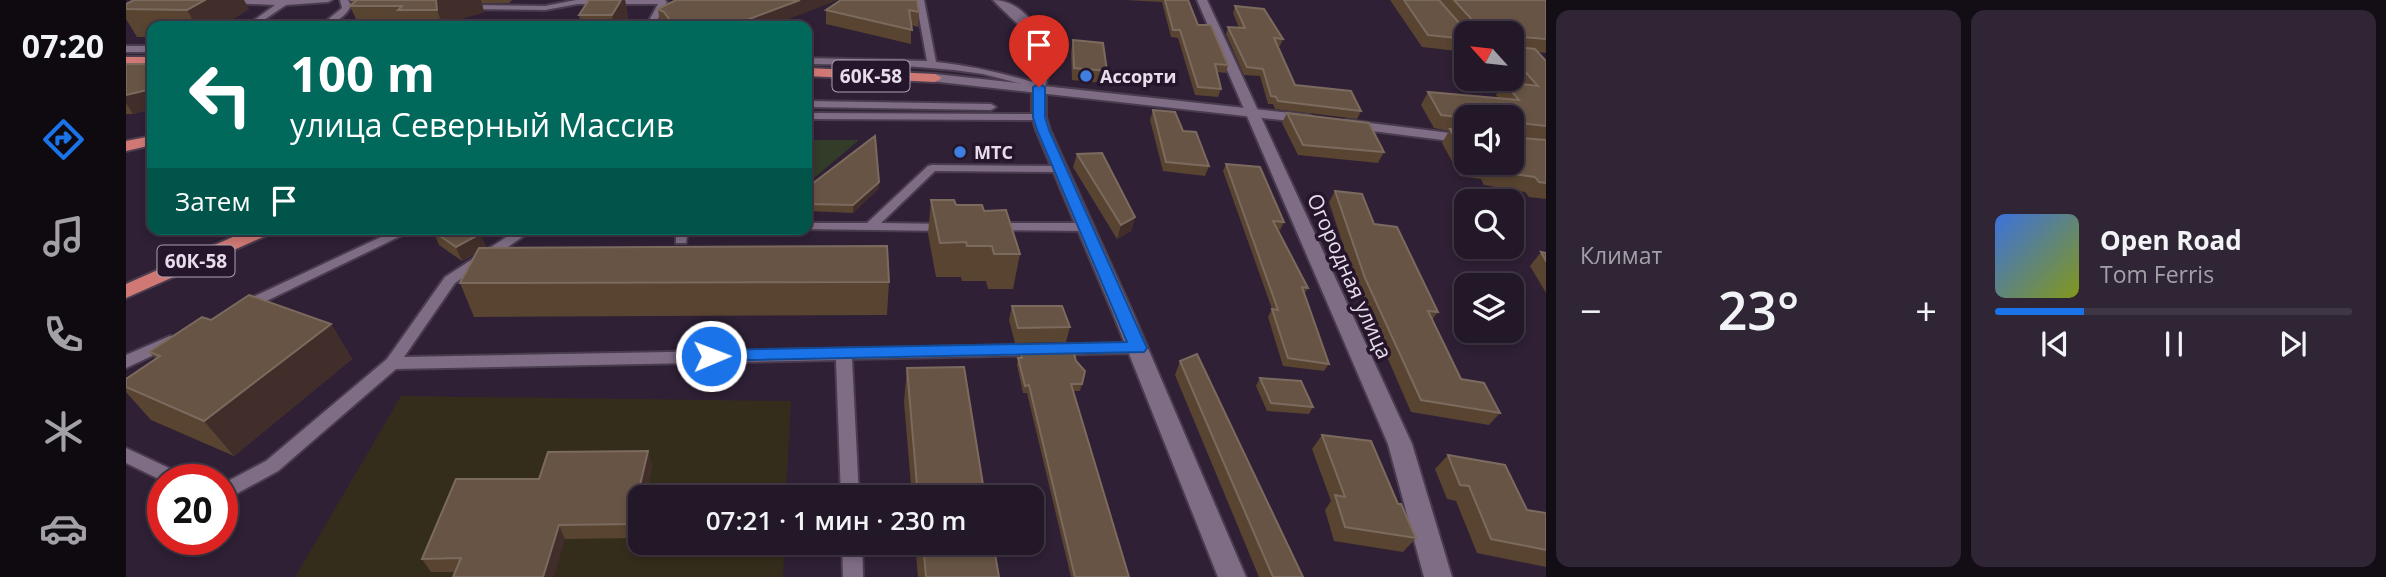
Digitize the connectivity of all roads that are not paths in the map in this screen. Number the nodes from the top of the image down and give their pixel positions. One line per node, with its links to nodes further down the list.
1 (206, 0): 10 (lane)
2 (328, 0): 10 (lane)
3 (344, 0): 12 (lane)
4 (455, 0): 8 (lane)
5 (920, 0): 19 (lane)
6 (999, 0): 23 (street)
7 (1202, 0): 24 (street, Огородная улица)
8 (576, 1): 9 (lane)
9 (663, 1): 13 (lane)
10 (284, 3): 11 (lane)
11 (257, 21)
12 (330, 21)
13 (653, 21)
14 (126, 49): 15 (lane)
15 (147, 49)
16 (126, 61): 17 (highway)
17 (147, 61)
18 (812, 61): 19 (lane)
19 (934, 71): 20 (highway); 21 (highway, 60К-58); 23 (street)
20 (812, 72)
21 (812, 79)
22 (812, 104): 23 (lane)
23 (1039, 104): 24 (street); 25 (lane); 29 (street)
24 (1252, 113): 26 (street); 50 (street, Огородная улица)
25 (812, 116)
26 (1454, 138)
27 (147, 142): 28 (highway)
28 (126, 146)
29 (1060, 169): 31 (lane); 32 (street)
30 (812, 227): 31 (lane)
31 (870, 227): 32 (lane)
32 (1086, 227): 39 (street)
33 (253, 235): 36 (highway, 60К-58)
34 (396, 235): 37 (lane)
35 (519, 235): 42 (lane)
36 (126, 292)
37 (226, 315)
38 (190, 332): 41 (lane)
39 (1138, 348): 40 (lane); 49 (street)
40 (844, 354): 42 (lane); 46 (lane)
41 (126, 362)
42 (392, 363): 45 (lane)
43 (126, 455): 44 (lane)
44 (147, 465)
45 (238, 485)
46 (849, 485)
47 (852, 555): 48 (lane)
48 (853, 577)
49 (1232, 577)
50 (1438, 577)

